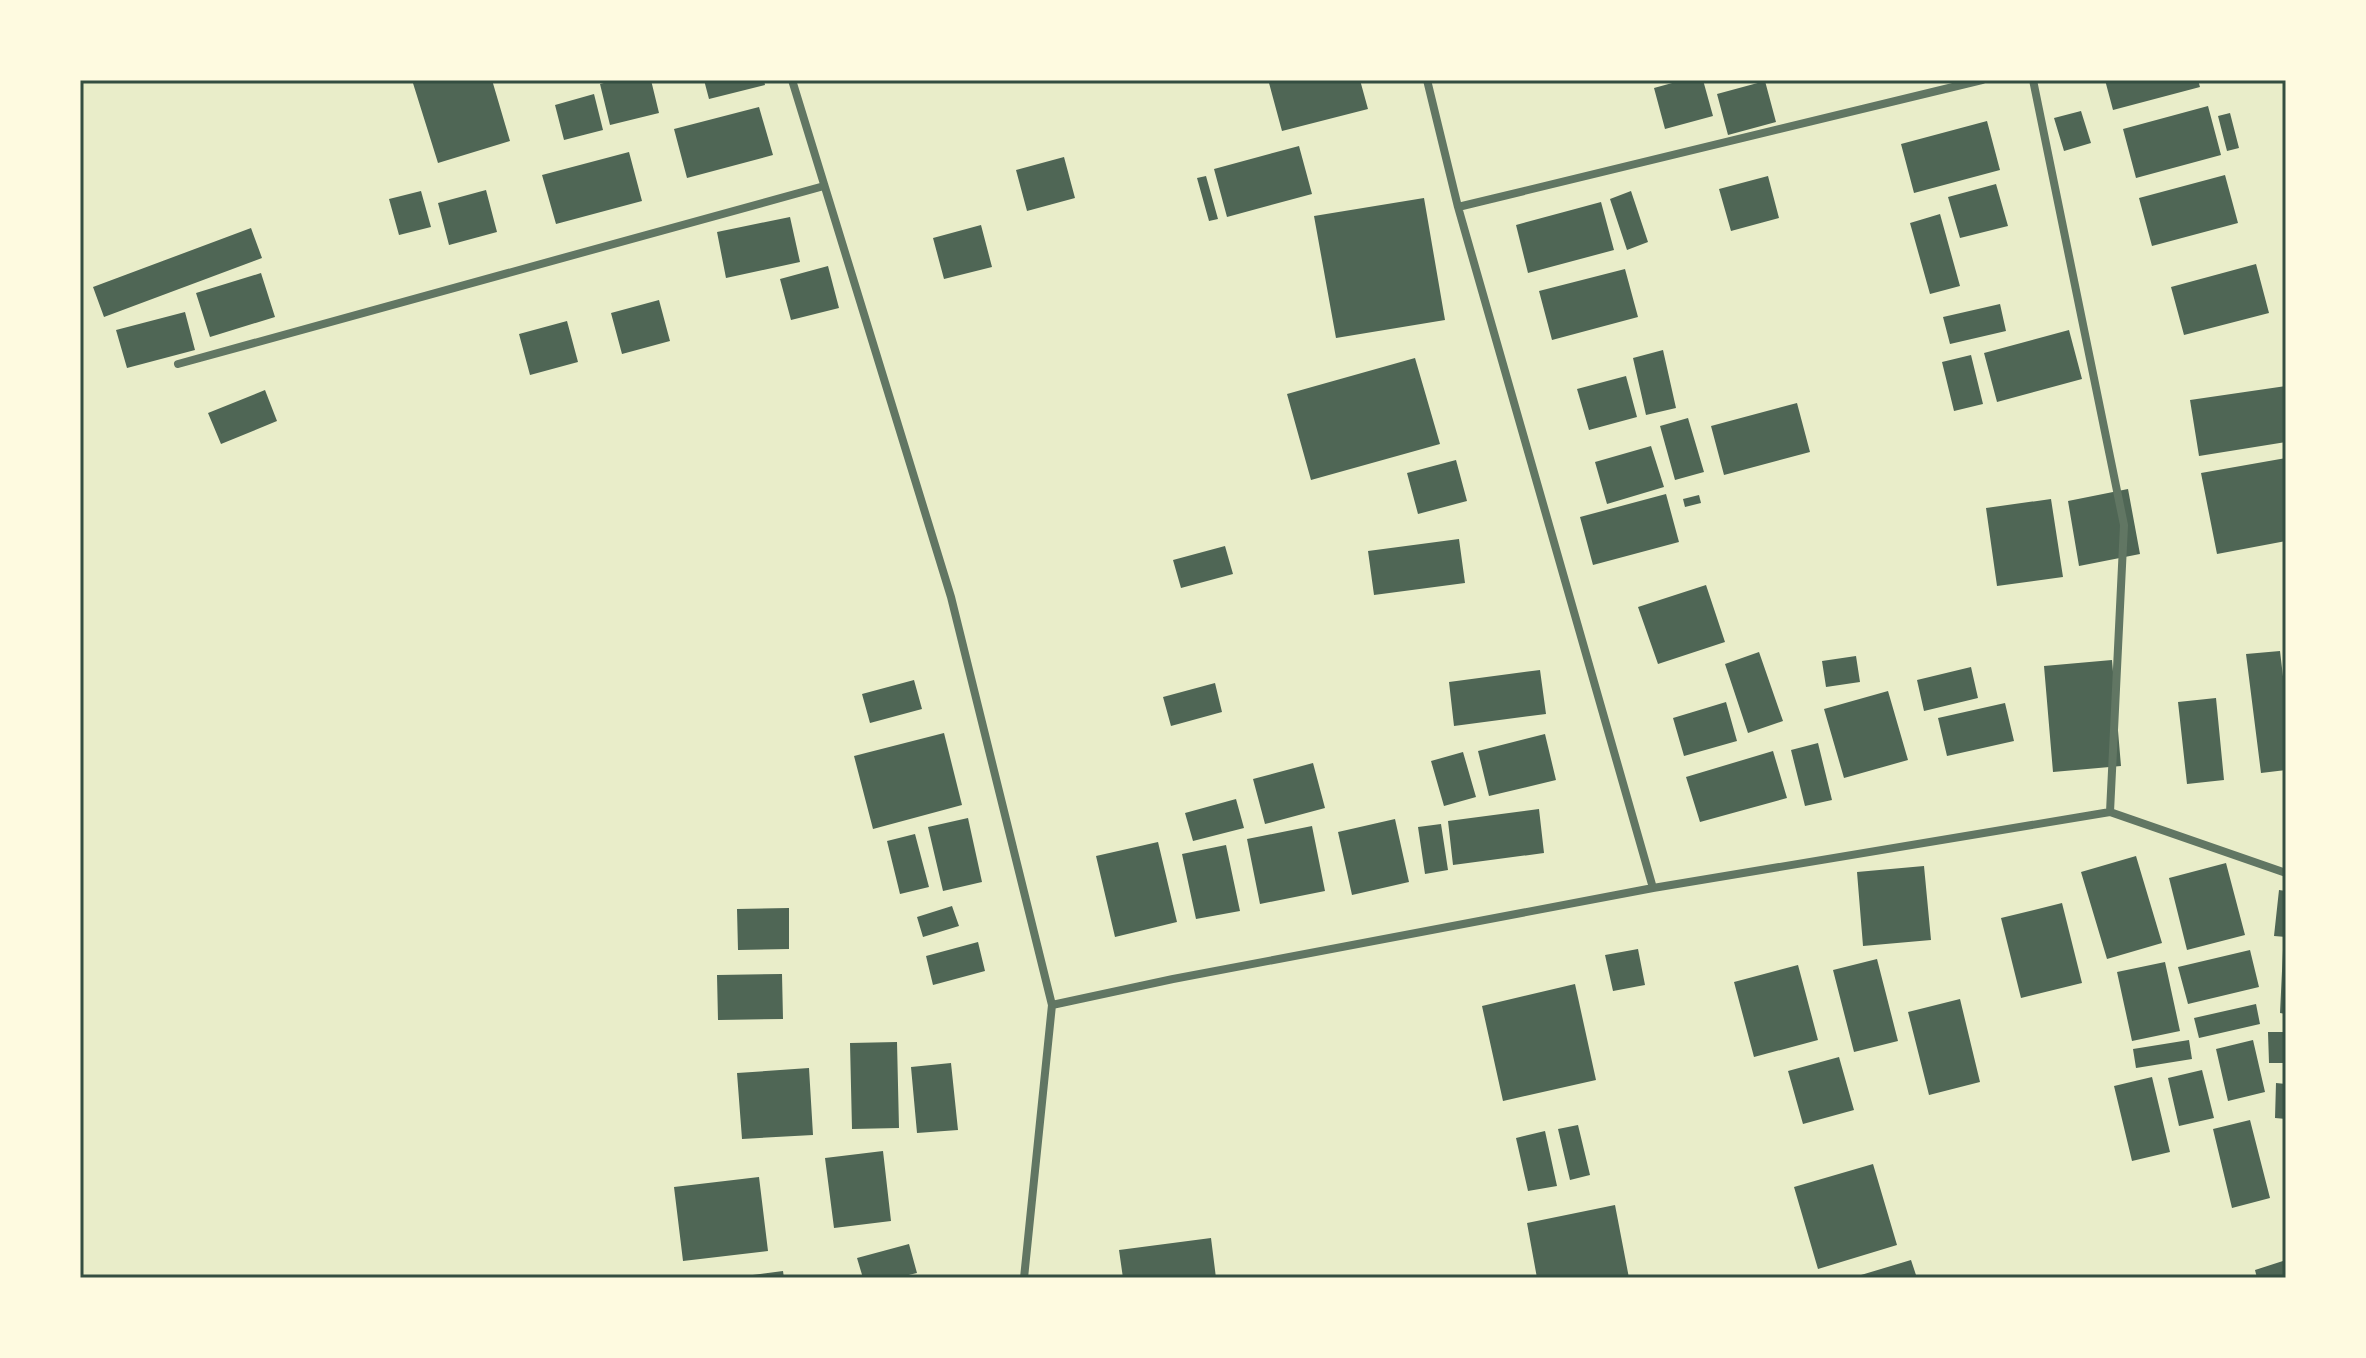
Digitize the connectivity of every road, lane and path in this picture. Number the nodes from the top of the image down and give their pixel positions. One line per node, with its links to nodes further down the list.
1 (792, 80): 5 (street)
2 (1427, 80): 6 (street)
3 (2033, 80): 8 (street)
4 (1977, 81): 6 (street)
5 (824, 186): 7 (street); 11 (street)
6 (1458, 207): 10 (street)
7 (178, 364)
8 (2110, 812): 9 (street); 10 (street)
9 (2286, 873)
10 (1653, 888): 11 (street)
11 (1052, 1005): 12 (street)
12 (1024, 1278)

